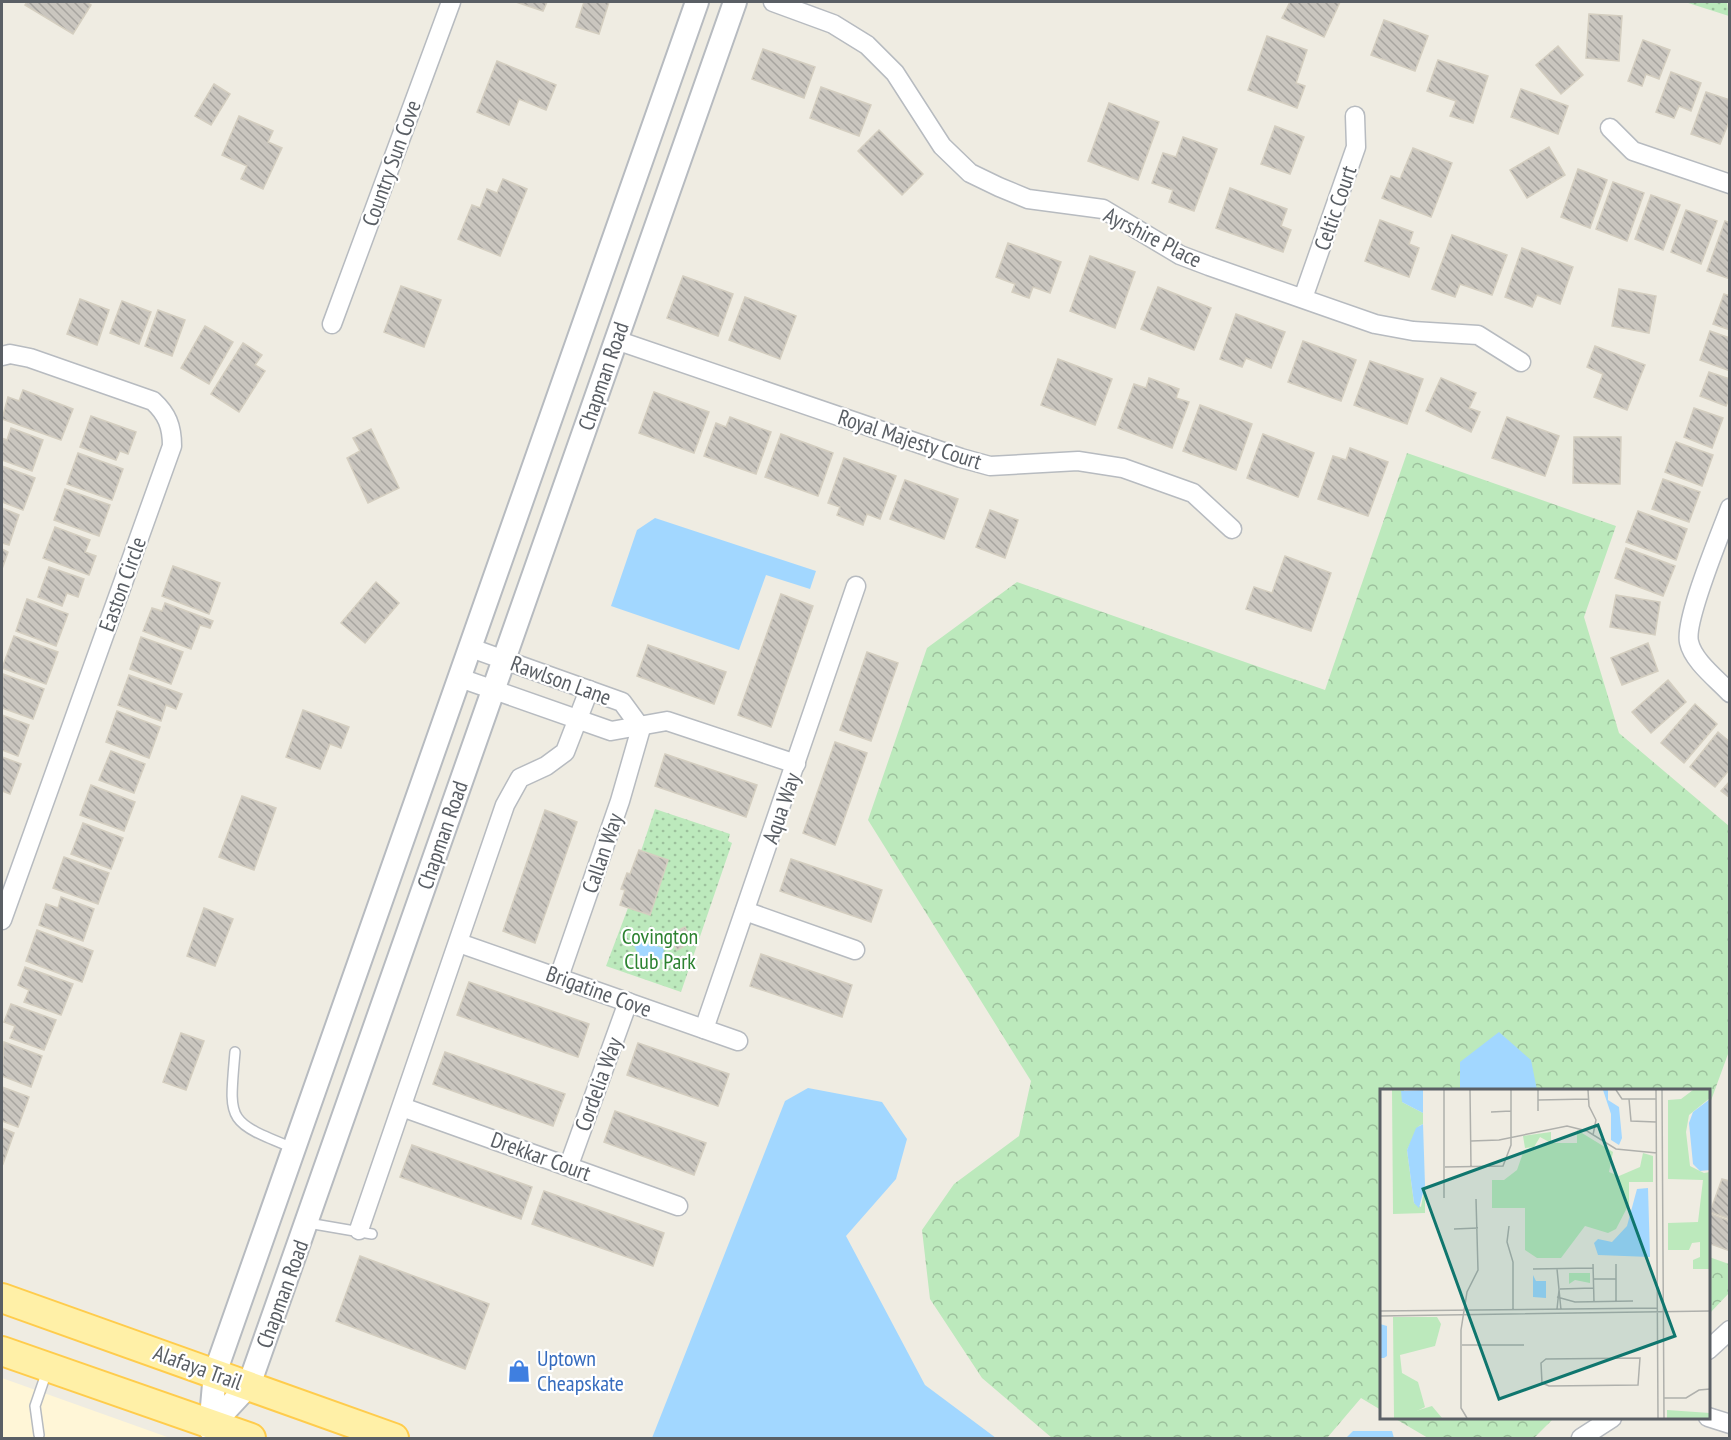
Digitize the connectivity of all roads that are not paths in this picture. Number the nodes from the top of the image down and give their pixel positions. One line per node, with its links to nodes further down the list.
1 (451, 2): 9 (street, Country Sun Cove)
2 (697, 2): 16 (street, Chapman Road)
3 (735, 2): 10 (street, Chapman Road)
4 (773, 2): 8 (street, Ayrshire Place)
5 (1356, 116): 8 (street, Celtic Court)
6 (1610, 128): 7 (street)
7 (1730, 184)
8 (1303, 298): 12 (street, Ayrshire Place)
9 (332, 324)
10 (616, 340): 14 (street, Royal Majesty Court); 17 (street, Chapman Road)
11 (2, 356): 26 (street, Easton Circle)
12 (1521, 362)
13 (1730, 508): 21 (street)
14 (1232, 529)
15 (856, 586): 24 (street, Aqua Way)
16 (471, 648): 17 (street, Rawlson Lane); 18 (street, Chapman Road)
17 (503, 659): 19 (street, Chapman Road); 20 (street, Rawlson Lane)
18 (460, 678): 19 (street, Rawlson Lane); 35 (street, Chapman Road)
19 (492, 689): 22 (street, Rawlson Lane); 38 (street, Chapman Road)
20 (589, 690): 22 (street); 23 (street, Rawlson Lane)
21 (1730, 693)
22 (579, 718): 23 (street, Rawlson Lane); 27 (street)
23 (641, 728): 24 (street, Rawlson Lane); 29 (street, Callan Way)
24 (796, 764): 25 (street, Aqua Way)
25 (745, 911): 28 (street); 31 (street, Aqua Way)
26 (2, 920)
27 (459, 943): 29 (street, Brigatine Cove); 34 (street)
28 (855, 950)
29 (559, 977): 30 (street, Brigatine Cove)
30 (628, 1002): 31 (street, Brigatine Cove); 36 (street, Cordelia Way)
31 (704, 1029): 32 (street, Brigatine Cove)
32 (738, 1041)
33 (236, 1052): 35 (lane)
34 (402, 1107): 36 (street, Drekkar Court); 39 (street)
35 (293, 1148): 45 (street, Chapman Road)
36 (569, 1165): 37 (street, Drekkar Court)
37 (678, 1206)
38 (308, 1223): 39 (lane); 46 (street, Chapman Road)
39 (365, 1232)
40 (2, 1298): 45 (main road, Alafaya Trail)
41 (1730, 1330): 42 (street)
42 (1710, 1348)
43 (2, 1351): 44 (main road)
44 (48, 1367): 50 (main road); 51 (lane)
45 (214, 1373): 46 (main road, Alafaya Trail); 50 (street, Chapman Road)
46 (249, 1386): 50 (street, Chapman Road); 54 (main road, Alafaya Trail)
47 (1710, 1418): 49 (street)
48 (1610, 1419): 55 (street)
49 (1730, 1424)
50 (209, 1432): 53 (main road)
51 (36, 1437): 52 (lane)
52 (49, 1438)
53 (251, 1438)
54 (394, 1438)
55 (1581, 1438)

